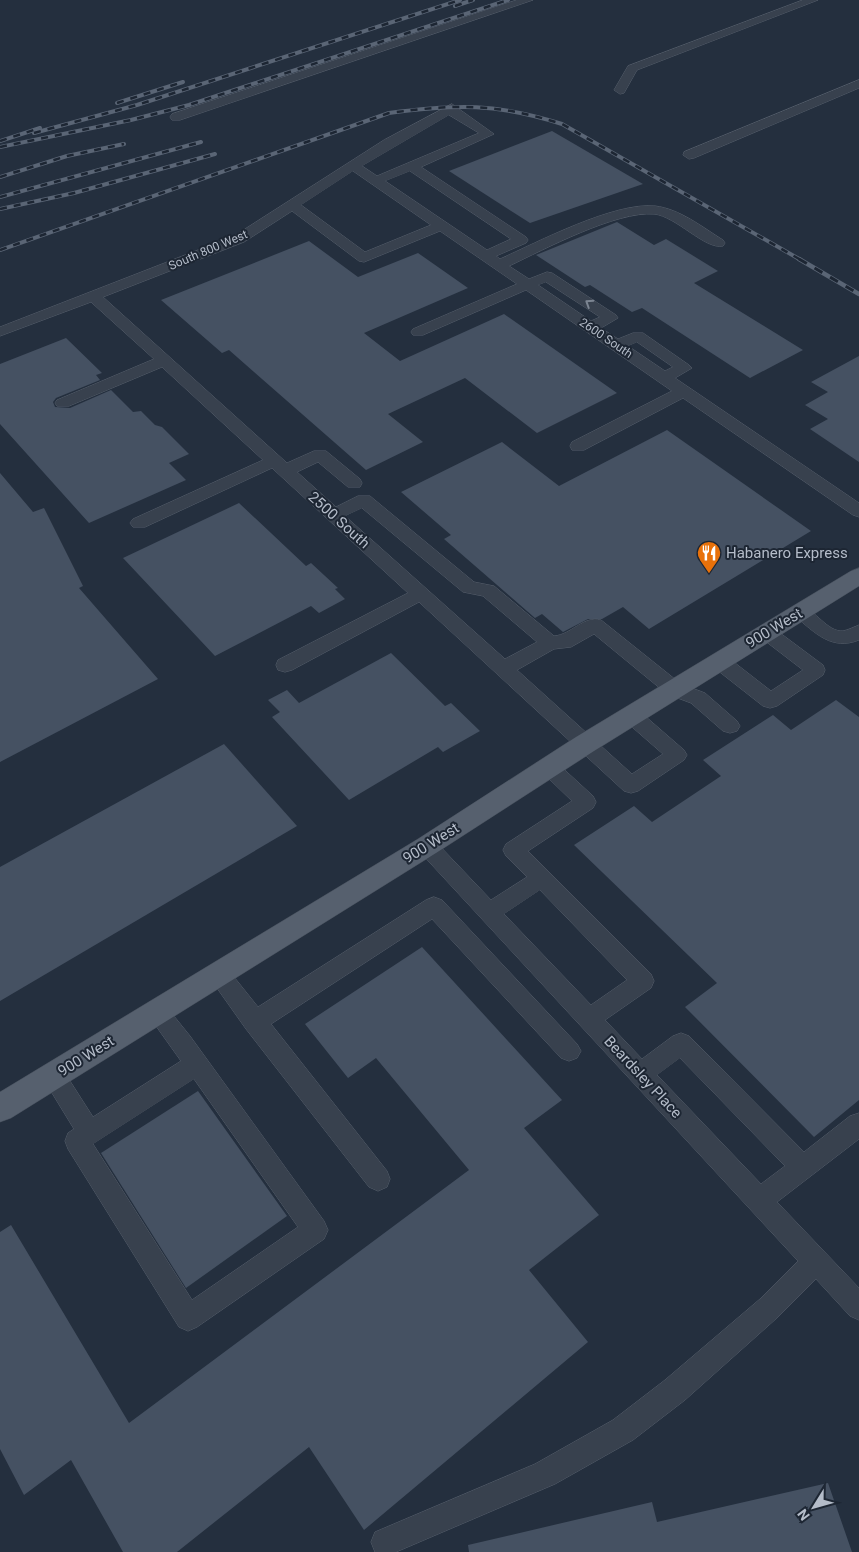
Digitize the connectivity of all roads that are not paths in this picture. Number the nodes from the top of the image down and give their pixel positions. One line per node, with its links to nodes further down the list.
1 (528, 0): 5 (street)
2 (813, 0): 4 (street)
3 (859, 84): 7 (street)
4 (620, 90)
5 (176, 117)
6 (388, 143): 8 (street); 8 (street, South 800 West); 9 (street, South 800 West)
7 (688, 155)
8 (415, 165): 10 (street); 14 (street)
9 (354, 166): 10 (street, 2600 South); 11 (street, South 800 West)
10 (376, 181): 12 (street, 2600 South)
11 (293, 205): 12 (street); 17 (street, South 800 West)
12 (442, 226): 14 (street, 2600 South)
13 (718, 243): 15 (street)
14 (485, 256): 15 (street, 2600 South)
15 (499, 265): 16 (street, 2600 South)
16 (528, 285): 18 (street, 2600 South); 18 (street, one-way to 16); 20 (street)
17 (93, 296): 19 (street, South 800 West); 22 (street, 2500 South)
18 (591, 327): 21 (street, 2600 South)
19 (0, 332)
20 (418, 332)
21 (617, 345): 23 (street, 2600 South); 23 (street)
22 (163, 361): 25 (street); 27 (street, 2500 South)
23 (664, 378): 24 (street, 2600 South)
24 (684, 391): 26 (street); 29 (street, 2600 South)
25 (63, 403)
26 (578, 446)
27 (279, 466): 28 (street); 30 (street, 2500 South); 31 (street)
28 (354, 483)
29 (859, 511)
30 (333, 515): 33 (street, 2500 South); 37 (street)
31 (139, 523)
32 (859, 576): 34 (main road, 900 West)
33 (420, 594): 39 (street); 40 (street, 2500 South)
34 (801, 612): 35 (main road, 900 West); 36 (street)
35 (766, 632): 38 (main road, 900 West); 38 (street)
36 (859, 632)
37 (550, 643): 40 (street); 41 (street)
38 (719, 661): 41 (main road, 900 West)
39 (285, 665)
40 (503, 669): 44 (street, 2500 South)
41 (674, 689): 42 (main road, 900 West); 43 (street)
42 (631, 715): 44 (main road, 900 West); 44 (street, 2500 South)
43 (730, 726)
44 (585, 744): 45 (main road, 900 West)
45 (548, 767): 46 (main road, 900 West); 47 (street)
46 (427, 846): 48 (street, Beardsley Place); 49 (main road, 900 West)
47 (542, 878): 48 (street); 51 (street)
48 (489, 912): 51 (street, Beardsley Place)
49 (218, 974): 50 (main road, 900 West); 52 (street)
50 (157, 1012): 54 (street); 56 (main road, 900 West)
51 (589, 1019): 55 (street, Beardsley Place)
52 (254, 1022): 53 (street); 61 (street)
53 (569, 1051)
54 (197, 1064): 59 (street); 59 (street)
55 (640, 1074): 60 (street); 62 (street, Beardsley Place)
56 (53, 1076): 57 (main road, 900 West); 59 (street)
57 (0, 1108)
58 (859, 1124): 60 (street)
59 (90, 1133)
60 (802, 1167): 62 (street)
61 (378, 1179)
62 (759, 1201): 63 (street, Beardsley Place)
63 (816, 1261): 64 (street, Beardsley Place); 65 (street)
64 (859, 1307)
65 (385, 1542)

